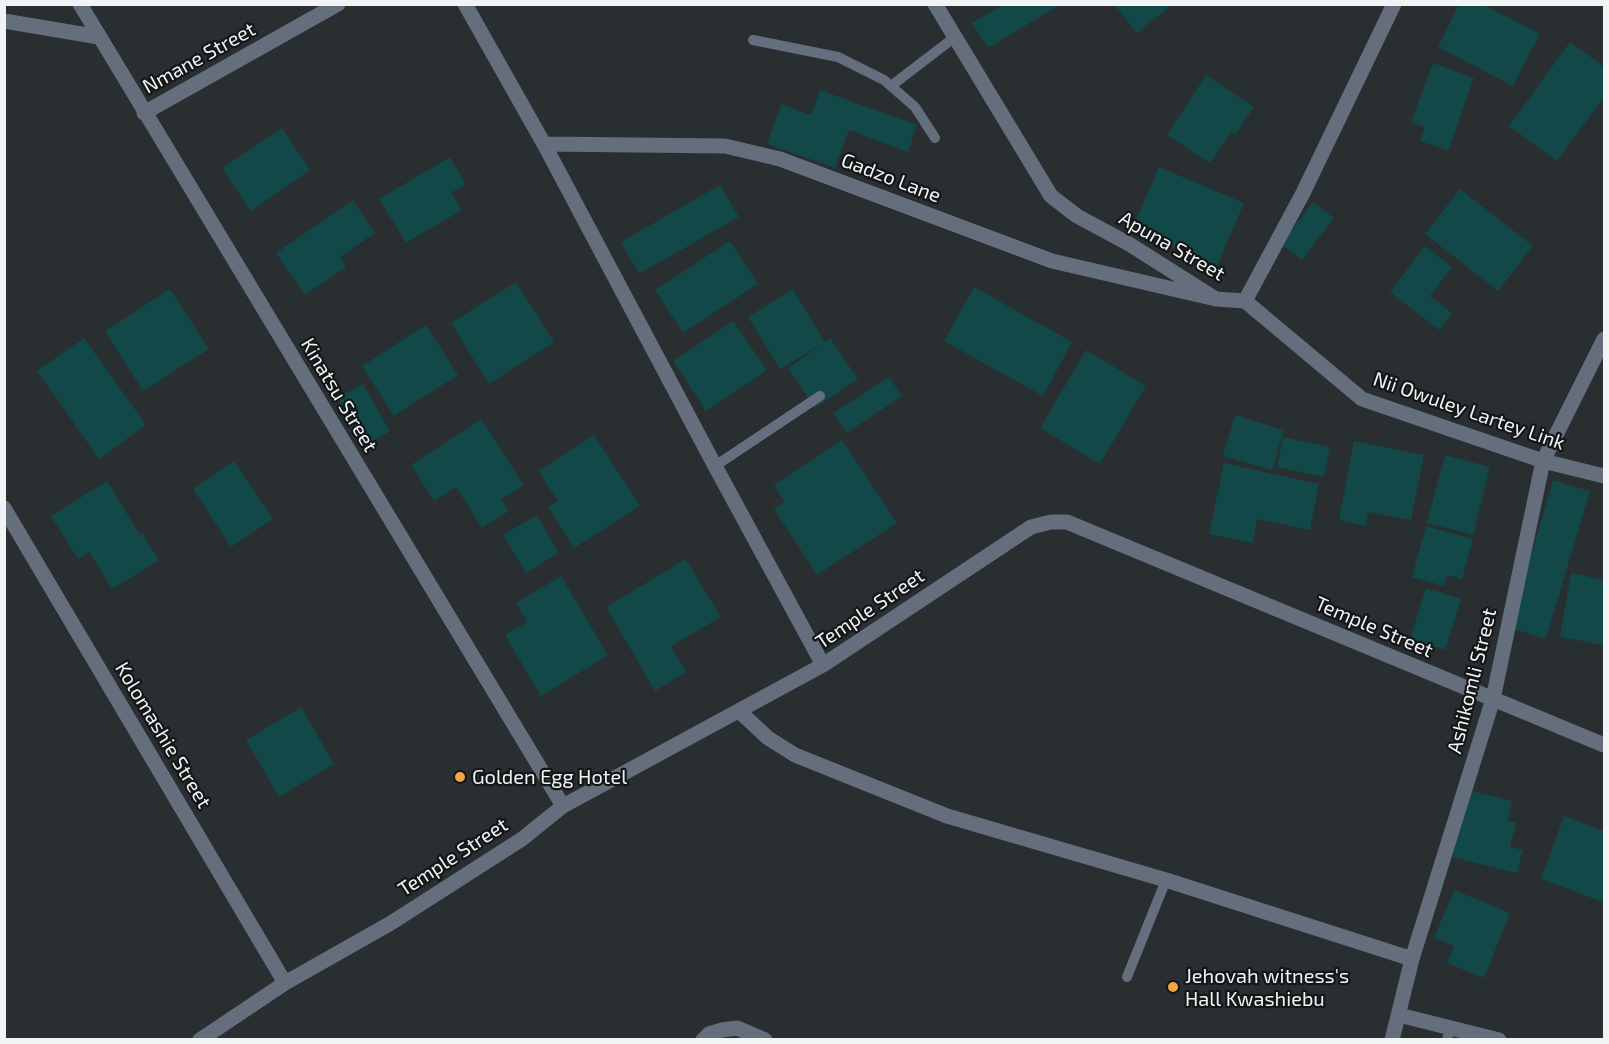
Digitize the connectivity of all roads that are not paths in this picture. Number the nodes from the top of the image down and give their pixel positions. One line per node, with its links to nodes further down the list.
1 (80, 4): 7 (street, Kinatsu Street)
2 (338, 4): 11 (street, Nmane Street)
3 (465, 4): 13 (street)
4 (935, 4): 8 (street, Apuna Street)
5 (1394, 4): 15 (street)
6 (4, 21): 7 (street)
7 (99, 37): 11 (street, Kinatsu Street)
8 (955, 37): 10 (lane); 14 (street, Apuna Street)
9 (753, 40): 10 (lane)
10 (891, 86): 12 (lane)
11 (144, 113): 26 (street, Kinatsu Street)
12 (935, 138)
13 (544, 144): 14 (street, Gadzo Lane); 19 (street)
14 (1216, 299): 15 (street, Apuna Street)
15 (1245, 302): 18 (street, Nii Owuley Lartey Link)
16 (1605, 339): 18 (street, Ashikomli Street)
17 (820, 396): 19 (lane)
18 (1543, 461): 20 (street, Nii Owuley Lartey Link); 23 (street, Ashikomli Street)
19 (715, 466): 22 (street)
20 (1605, 476)
21 (4, 508): 30 (street, Kolomashie Street)
22 (824, 665): 23 (street, Temple Street); 24 (street, Temple Street)
23 (1493, 699): 25 (street, Temple Street); 28 (street, Ashikomli Street)
24 (739, 711): 26 (street, Temple Street); 27 (street)
25 (1605, 745)
26 (563, 807): 30 (street, Temple Street)
27 (1166, 880): 28 (street); 29 (lane)
28 (1412, 958): 31 (street, Ashikomli Street)
29 (1127, 977)
30 (285, 983): 33 (street, Temple Street)
31 (1399, 1015): 32 (street); 36 (street, Ashikomli Street)
32 (1448, 1034): 37 (street)
33 (200, 1040)
34 (704, 1040): 35 (street)
35 (765, 1040)
36 (1392, 1040)
37 (1499, 1040)

